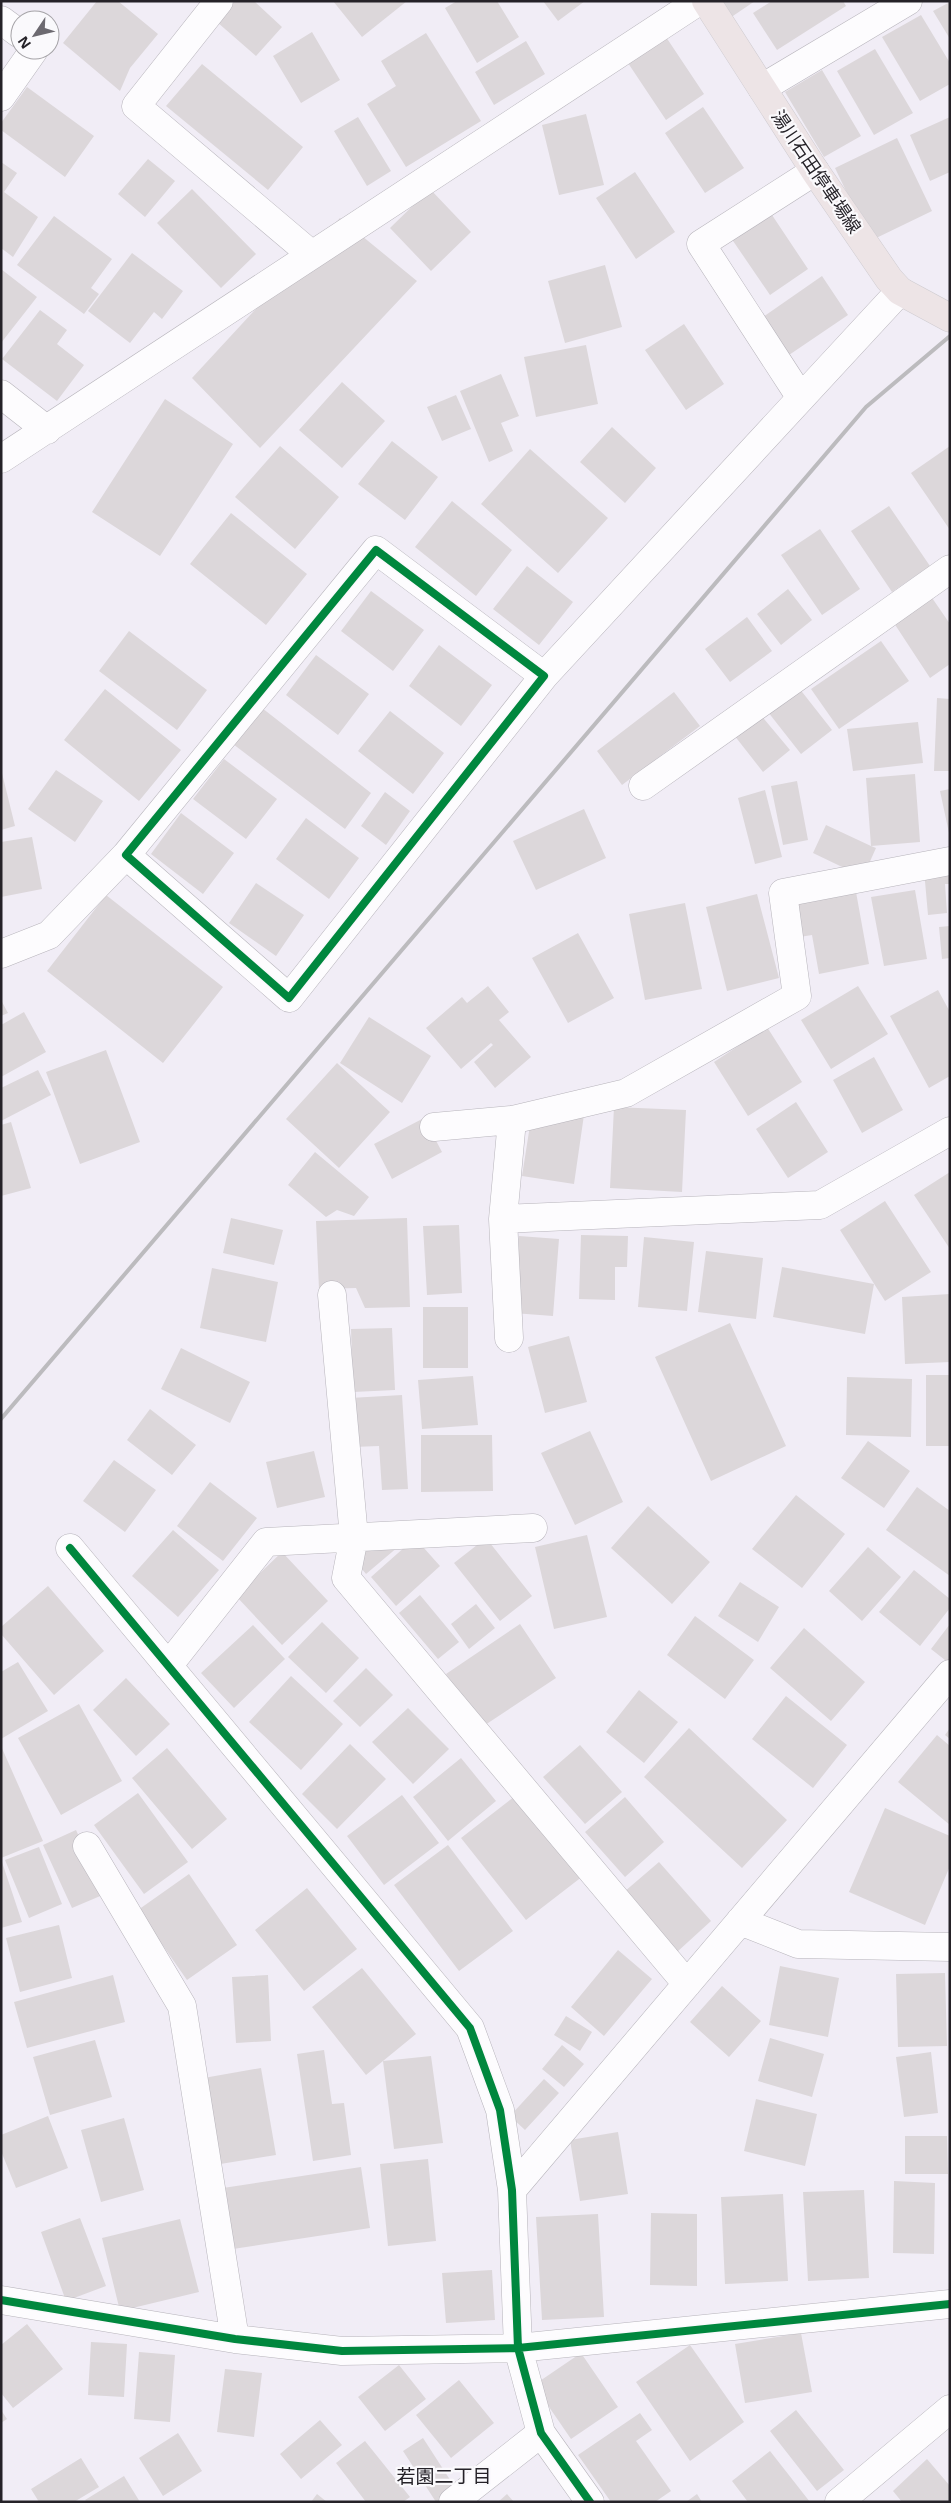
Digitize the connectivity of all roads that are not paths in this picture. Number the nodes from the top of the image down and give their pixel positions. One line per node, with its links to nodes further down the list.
1 (220, 1): 9 (street)
2 (699, 1): 9 (street)
3 (706, 1): 6 (main road, 湯川石田停車場線)
4 (908, 1): 6 (street)
5 (27, 60): 7 (street)
6 (762, 88): 8 (main road, 湯川石田停車場線)
7 (1, 97)
8 (814, 171): 10 (main road, 湯川石田停車場線); 13 (street)
9 (312, 255): 14 (street)
10 (900, 291): 11 (main road, 湯川石田停車場線); 13 (street)
11 (950, 318)
12 (1, 394): 14 (street)
13 (801, 398): 17 (street)
14 (47, 430): 15 (street)
15 (1, 459)
16 (950, 569): 18 (street)
17 (544, 676): 19 (street); 19 (street)
18 (643, 786)
19 (126, 855): 21 (street)
20 (950, 861): 22 (street)
21 (1, 954)
22 (512, 1120): 23 (street); 25 (street)
23 (434, 1127)
24 (950, 1131): 25 (street)
25 (503, 1219): 27 (street)
26 (332, 1295): 29 (street)
27 (510, 1338)
28 (533, 1528): 29 (street)
29 (354, 1537): 31 (street); 36 (street)
30 (70, 1548): 31 (street)
31 (168, 1666): 37 (street)
32 (950, 1674): 34 (street)
33 (87, 1846): 40 (street)
34 (740, 1920): 35 (street); 36 (street)
35 (950, 1947)
36 (686, 1984): 37 (street)
37 (512, 2190): 41 (street)
38 (1, 2300): 40 (street)
39 (950, 2304): 41 (street)
40 (235, 2339): 41 (street)
41 (518, 2348): 43 (street)
42 (950, 2410): 46 (street)
43 (541, 2433): 44 (street); 45 (street)
44 (453, 2502)
45 (590, 2502)
46 (839, 2502)

